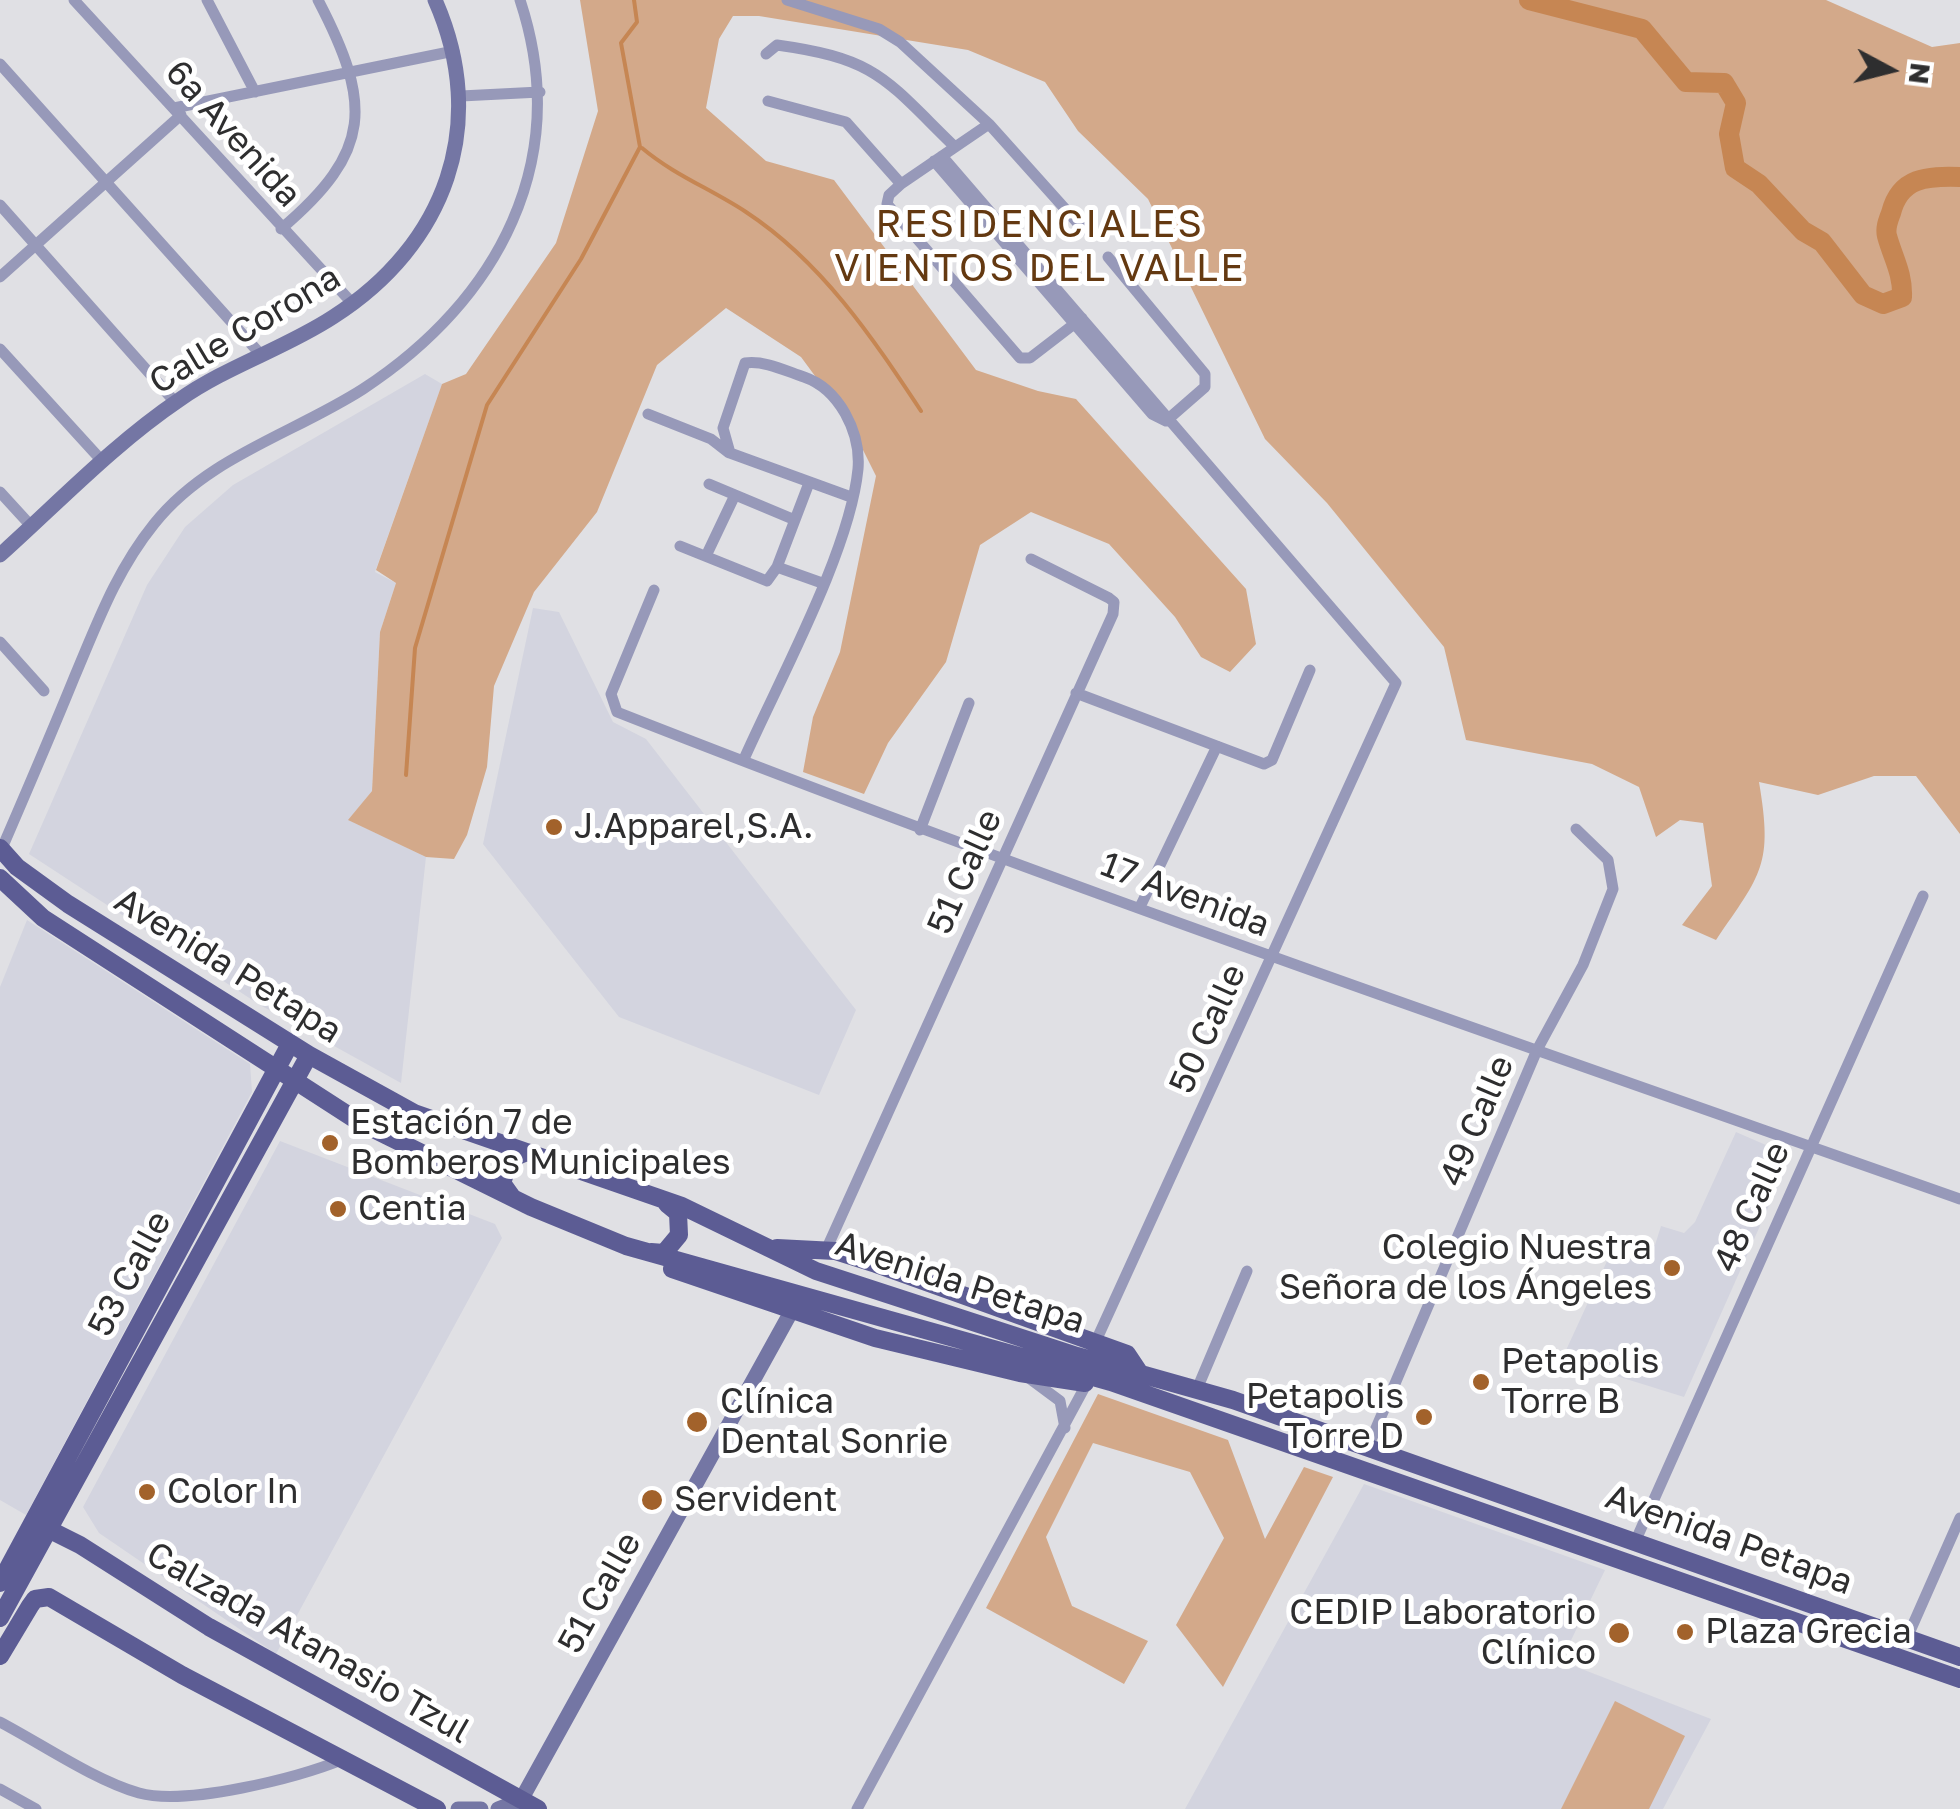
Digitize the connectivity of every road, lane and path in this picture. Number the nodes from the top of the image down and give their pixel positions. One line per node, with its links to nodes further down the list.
1 (74, 0): 15 (street, 6a Avenida)
2 (207, 0): 11 (street)
3 (318, 0): 10 (street)
4 (434, 0): 7 (street, Calle Corona)
5 (520, 0): 12 (street)
6 (787, 0): 16 (street)
7 (454, 51): 10 (street); 13 (street, Calle Corona)
8 (766, 54): 17 (street)
9 (0, 64): 19 (street)
10 (350, 71): 11 (street); 22 (street)
11 (255, 92): 15 (street)
12 (540, 92): 13 (street); 59 (street)
13 (461, 96): 27 (street, Calle Corona)
14 (768, 101): 20 (street)
15 (178, 112): 19 (street); 22 (street, 6a Avenida)
16 (988, 124): 17 (street); 23 (street)
17 (955, 147): 18 (street)
18 (938, 159): 20 (street); 28 (street)
19 (106, 182): 24 (street); 30 (street)
20 (901, 184): 28 (street)
21 (0, 204): 24 (street)
22 (281, 229): 27 (street, 6a Avenida)
23 (1084, 230)
24 (36, 245): 26 (street); 31 (street)
25 (1108, 257): 33 (street)
26 (0, 277)
27 (353, 304): 30 (street, Calle Corona)
28 (1078, 322): 33 (street)
29 (0, 349): 35 (street)
30 (262, 356): 31 (street, Calle Corona)
31 (176, 402): 35 (street, Calle Corona)
32 (648, 414): 34 (street)
33 (1166, 420): 64 (street, 50 Calle)
34 (730, 453): 36 (street); 40 (street)
35 (103, 462): 42 (street, Calle Corona)
36 (810, 483): 40 (street); 41 (street)
37 (709, 484): 39 (street)
38 (0, 492): 42 (street)
39 (735, 495): 41 (street); 45 (street)
40 (852, 497): 48 (street)
41 (795, 520): 47 (street)
42 (32, 526): 44 (street, Calle Corona)
43 (680, 546): 45 (street)
44 (0, 555)
45 (706, 556): 47 (street)
46 (1031, 559): 53 (street, 51 Calle)
47 (777, 567): 48 (street)
48 (822, 583): 56 (street)
49 (654, 590): 56 (street, 17 Avenida)
50 (0, 642): 52 (street)
51 (1310, 670): 55 (street)
52 (44, 691)
53 (1076, 692): 55 (street); 60 (street, 51 Calle)
54 (969, 703): 58 (street)
55 (1217, 746): 63 (street)
56 (744, 759): 58 (street, 17 Avenida)
57 (1576, 829): 66 (street, 49 Calle)
58 (920, 830): 60 (street, 17 Avenida)
59 (1, 851): 65 (main road, Avenida Petapa)
60 (1006, 857): 63 (street, 17 Avenida); 77 (street, 51 Calle)
61 (0, 878): 68 (main road, Avenida Petapa)
62 (1922, 896): 70 (street, 48 Calle)
63 (1140, 907): 64 (street, 17 Avenida)
64 (1271, 957): 66 (street, 17 Avenida); 83 (street, 50 Calle)
65 (290, 1044): 67 (main road, Avenida Petapa); 68 (main road, 53 Calle)
66 (1537, 1050): 70 (street, 17 Avenida); 90 (street, 49 Calle)
67 (309, 1056): 69 (main road, 53 Calle); 71 (main road, Avenida Petapa)
68 (276, 1070): 69 (main road, Avenida Petapa); 93 (main road, 53 Calle)
69 (292, 1080): 73 (main road, Avenida Petapa); 91 (main road, 53 Calle)
70 (1810, 1146): 74 (street, 17 Avenida); 94 (street, 48 Calle)
71 (527, 1152): 72 (main road, Avenida Petapa); 73 (main road)
72 (644, 1192): 75 (main road); 76 (main road, Avenida Petapa)
73 (512, 1197): 75 (main road, Avenida Petapa)
74 (1960, 1199)
75 (626, 1246): 78 (main road, Avenida Petapa)
76 (776, 1248): 77 (main road); 84 (main road, Avenida Petapa)
77 (826, 1250): 83 (main road)
78 (651, 1256): 82 (main road); 87 (main road, Avenida Petapa)
79 (1247, 1271): 88 (street)
80 (824, 1272): 84 (main road)
81 (816, 1301): 86 (main road)
82 (791, 1312): 85 (main road); 107 (street, 51 Calle)
83 (1095, 1343): 84 (main road)
84 (1139, 1372): 88 (main road, Avenida Petapa)
85 (1020, 1373): 86 (main road); 89 (street)
86 (1087, 1382): 87 (main road); 89 (street)
87 (1112, 1382): 97 (main road, Avenida Petapa)
88 (1197, 1389): 90 (main road, Avenida Petapa)
89 (1064, 1432): 113 (street)
90 (1368, 1447): 94 (main road, Avenida Petapa)
91 (79, 1473): 93 (main road, 53 Calle); 95 (main road)
92 (1960, 1518): 100 (street)
93 (38, 1532): 95 (main road, Calzada Atanasio Tzul); 96 (main road)
94 (1634, 1542): 97 (main road); 100 (main road, Avenida Petapa)
95 (80, 1545): 107 (main road, Calzada Atanasio Tzul)
96 (24, 1558): 98 (main road); 99 (main road)
97 (1624, 1564): 103 (main road, Avenida Petapa)
98 (0, 1583)
99 (0, 1618)
100 (1907, 1638): 102 (main road, Avenida Petapa)
101 (0, 1656): 105 (main road)
102 (1960, 1656)
103 (1960, 1679)
104 (0, 1722): 105 (street)
105 (344, 1759): 109 (main road)
106 (0, 1789): 108 (street)
107 (527, 1806): 112 (street)
108 (36, 1809)
109 (438, 1809)
110 (458, 1809): 111 (street)
111 (481, 1809)
112 (498, 1809)
113 (857, 1809)

